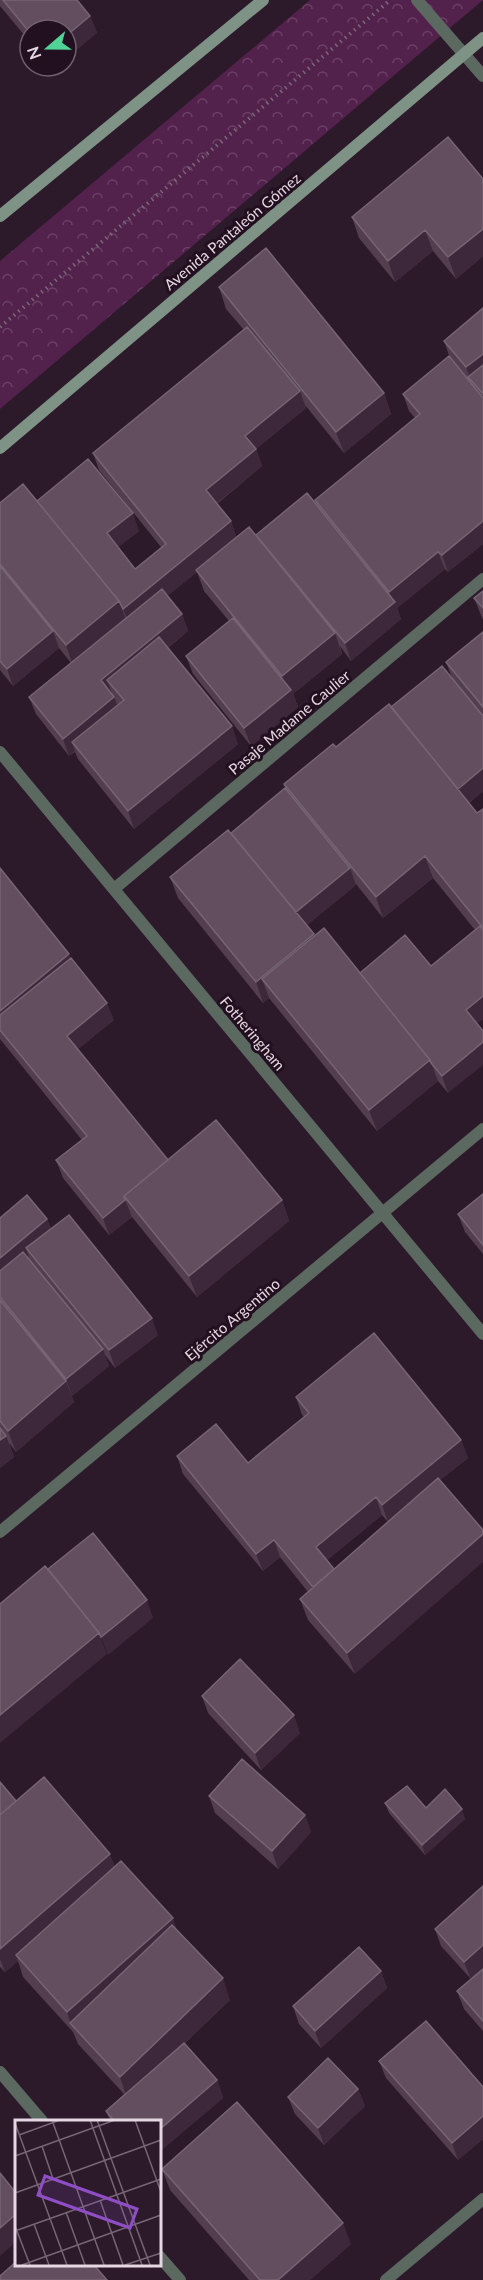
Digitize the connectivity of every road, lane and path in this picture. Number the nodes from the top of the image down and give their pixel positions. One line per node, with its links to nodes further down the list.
1 (263, 0): 7 (main road)
2 (391, 0): 8 (path)
3 (417, 0): 5 (street)
4 (483, 38): 5 (main road, Avenida Pantaleón Gómez)
5 (464, 53): 6 (street); 9 (main road, Avenida Pantaleón Gómez)
6 (483, 76)
7 (0, 216)
8 (0, 327)
9 (0, 448)
10 (483, 579): 12 (street, Pasaje Madame Caulier)
11 (0, 752): 12 (street, Fotheringham)
12 (114, 889): 14 (street, Fotheringham)
13 (483, 1129): 14 (street, Ejército Argentino)
14 (383, 1212): 15 (street, Fotheringham); 16 (street, Ejército Argentino)
15 (483, 1334)
16 (0, 1532)
17 (3, 2081): 18 (street)
18 (41, 2120)
19 (483, 2199): 22 (street)
20 (160, 2257): 21 (street)
21 (180, 2280)
22 (386, 2280)

